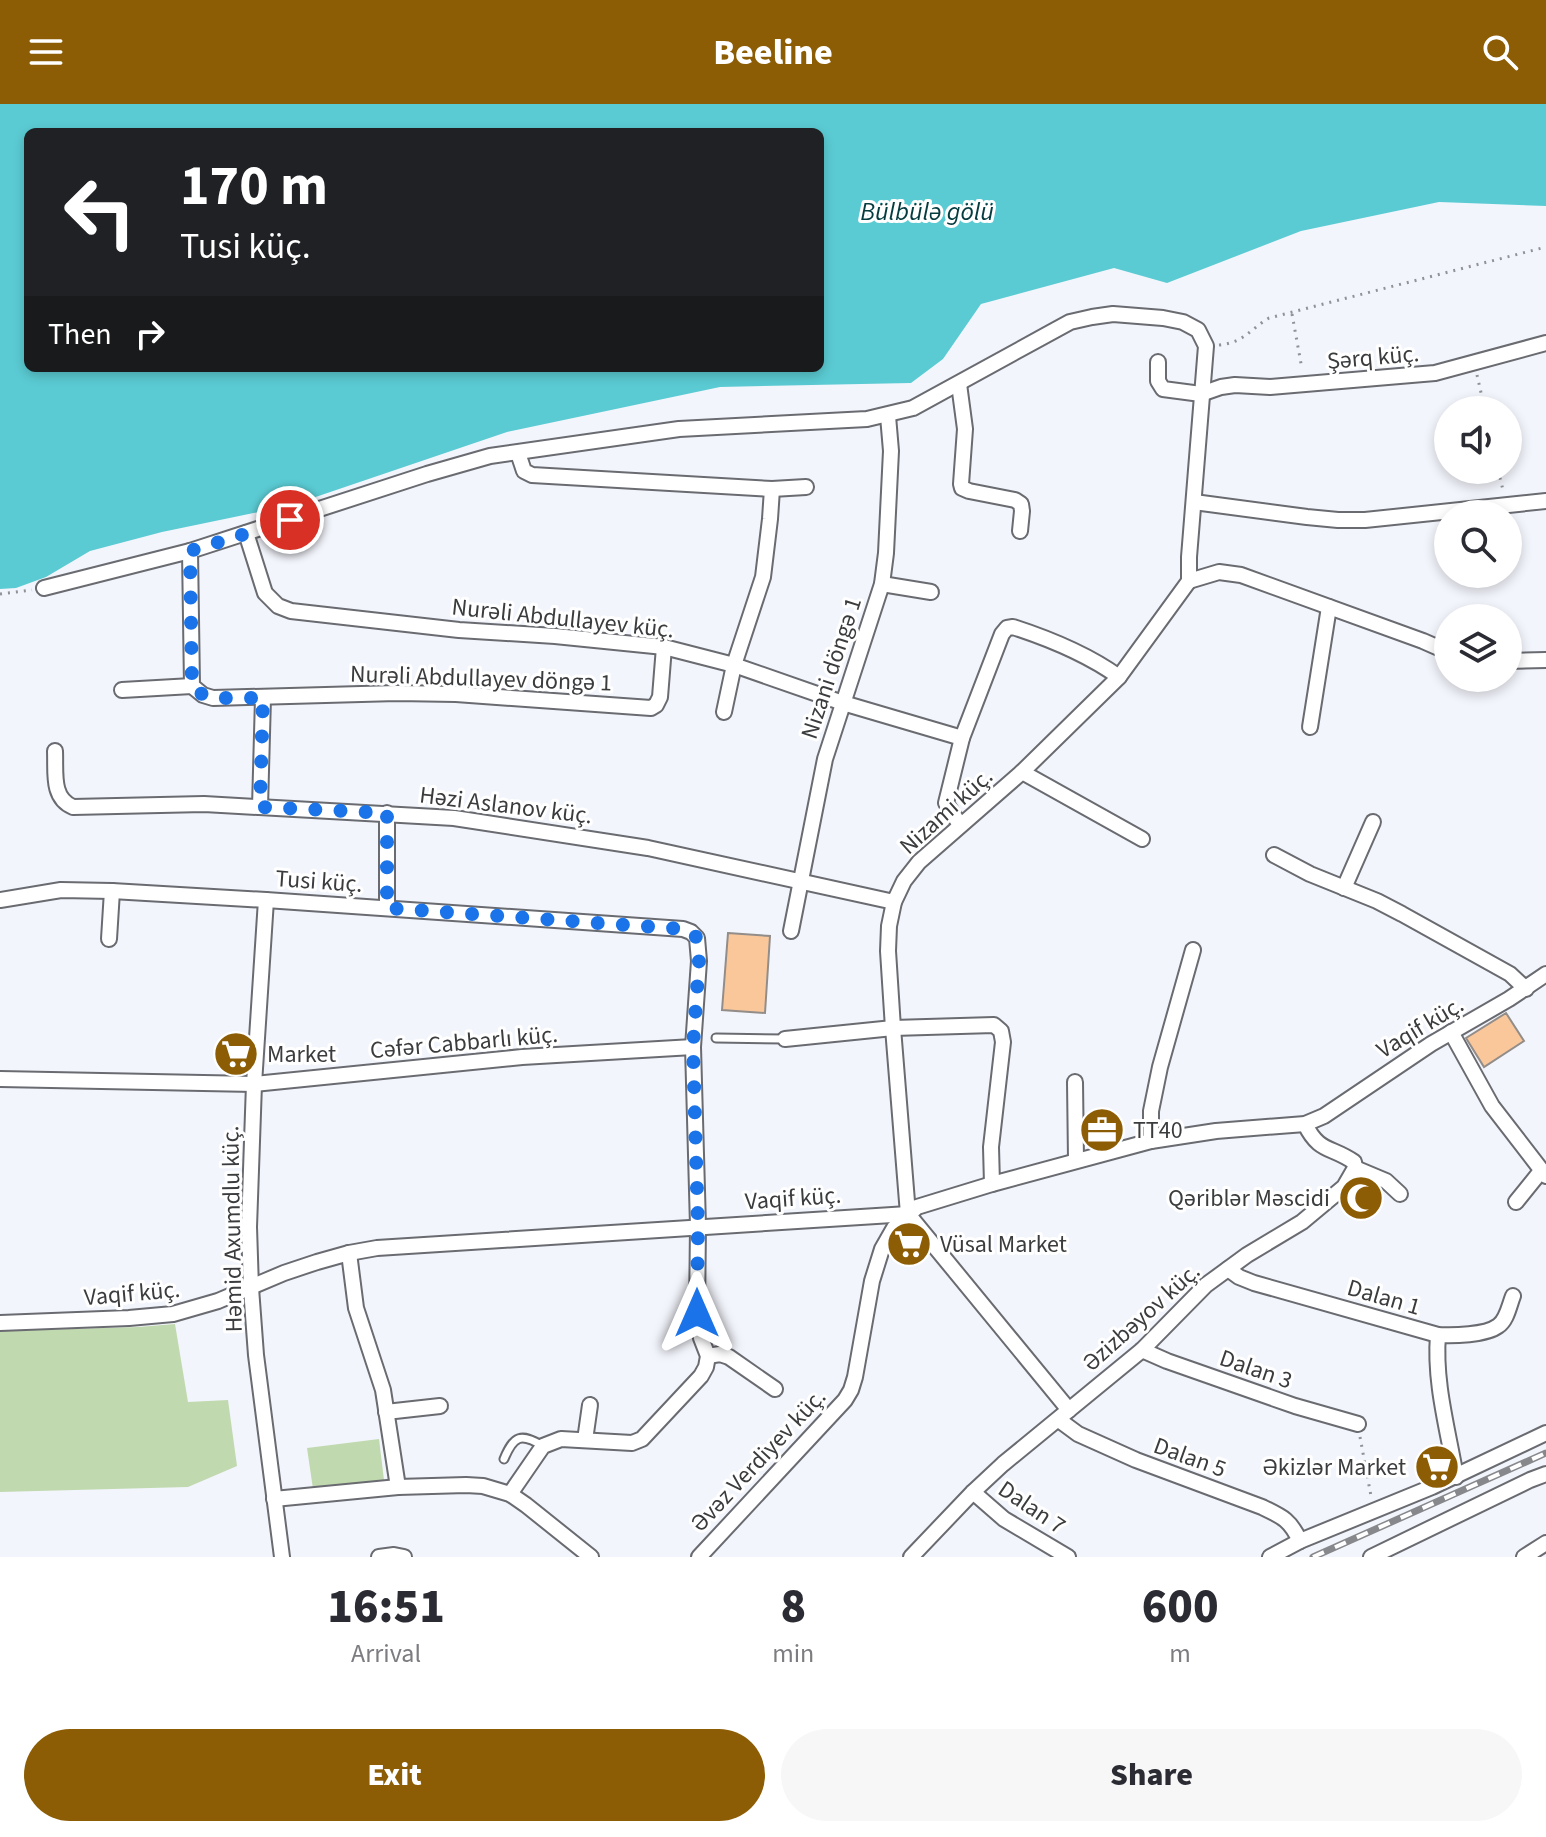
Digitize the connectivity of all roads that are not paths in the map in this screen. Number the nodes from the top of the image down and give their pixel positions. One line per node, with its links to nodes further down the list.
1 (1546, 343): 4 (street, Şərq küç.)
2 (1158, 362): 4 (street)
3 (959, 384): 4 (street); 5 (street); 11 (street)
4 (1201, 394): 10 (street)
5 (888, 416): 6 (street); 15 (street, Nizani döngə 1)
6 (518, 453): 8 (street); 12 (street)
7 (806, 487): 8 (street)
8 (772, 489): 23 (street)
9 (1546, 501): 10 (street)
10 (1194, 502): 14 (street)
11 (1020, 531)
12 (246, 533): 13 (street); 20 (street, Nurəli Abdullayev küç.)
13 (190, 551): 16 (street); 25 (street)
14 (1189, 581): 18 (street); 24 (street, Nizami küç.)
15 (882, 584): 17 (street); 28 (street, Nizani döngə 1)
16 (44, 588)
17 (931, 592)
18 (1329, 607): 19 (street); 30 (street)
19 (1434, 646)
20 (664, 647): 23 (street, Nurəli Abdullayev küç.); 27 (street, Nurəli Abdullayev döngə 1)
21 (1546, 660): 22 (street)
22 (1522, 661)
23 (734, 665): 28 (street, Nurəli Abdullayev küç.); 29 (street)
24 (1119, 677): 31 (street); 33 (street, Nizami küç.)
25 (192, 686): 26 (street); 27 (street, Nurəli Abdullayev döngə 1)
26 (122, 690)
27 (263, 698): 34 (street)
28 (843, 703): 31 (street, Nurəli Abdullayev küç.); 40 (street, Nizani döngə 1)
29 (724, 712)
30 (1310, 727)
31 (962, 738): 37 (street)
32 (55, 751): 34 (street, Həzi Aslanov küç.)
33 (1022, 772): 37 (street, Nizami küç.); 38 (street)
34 (260, 807): 35 (street, Həzi Aslanov küç.)
35 (387, 813): 40 (street, Həzi Aslanov küç.); 46 (street)
36 (1373, 822): 41 (street)
37 (960, 825): 45 (street, Nizami küç.)
38 (1142, 839)
39 (1274, 855): 41 (street)
40 (802, 881): 45 (street, Həzi Aslanov küç.); 47 (street, Nizani döngə 1)
41 (1344, 888): 51 (street)
42 (112, 891): 43 (street, Tusi küç.); 44 (street, Tusi küç.); 48 (street)
43 (0, 900)
44 (266, 900): 46 (street, Tusi küç.); 59 (street, Həmid Axumdlu küç.)
45 (894, 902): 52 (street, Nizami küç.)
46 (387, 908): 56 (street, Tusi küç.)
47 (791, 931)
48 (109, 939)
49 (1193, 950): 61 (street)
50 (1546, 974): 51 (street, Vaqif küç.)
51 (1526, 989): 53 (street, Vaqif küç.)
52 (893, 1028): 55 (street); 65 (street); 68 (street, Nizami küç.)
53 (1451, 1032): 60 (street, Vaqif küç.); 64 (street)
54 (716, 1038): 55 (lane)
55 (785, 1039)
56 (693, 1047): 59 (street, Cəfər Cabbarlı küç.); 69 (street)
57 (0, 1079): 59 (street, Cəfər Cabbarlı küç.)
58 (1075, 1082): 62 (street)
59 (254, 1084): 72 (street, Həmid Axumdlu küç.)
60 (1305, 1124): 61 (street, Vaqif küç.); 63 (street)
61 (1151, 1141): 62 (street, Vaqif küç.)
62 (1076, 1160): 65 (street, Vaqif küç.)
63 (1355, 1168): 66 (street); 71 (street, Əzizbəyov küç.)
64 (1543, 1174): 67 (street)
65 (992, 1184): 68 (street, Vaqif küç.)
66 (1400, 1194)
67 (1516, 1202)
68 (908, 1214): 69 (street, Vaqif küç.); 82 (street); 100 (street, Əvəz Verdiyev küç.)
69 (698, 1226): 70 (street, Vaqif küç.); 77 (street)
70 (349, 1253): 72 (street, Vaqif küç.); 81 (street)
71 (1228, 1269): 75 (street, Dalan 1); 76 (street, Əzizbəyov küç.)
72 (251, 1288): 74 (street, Vaqif küç.); 93 (street, Həmid Axumdlu küç.)
73 (1513, 1296): 75 (street, Dalan 1)
74 (0, 1323)
75 (1438, 1335): 89 (street)
76 (1142, 1350): 82 (street, Əzizbəyov küç.); 83 (street, Dalan 3)
77 (708, 1356): 78 (street); 85 (street)
78 (775, 1389)
79 (590, 1405): 85 (street)
80 (440, 1406): 81 (street)
81 (386, 1412): 90 (street)
82 (1064, 1415): 91 (street, Əzizbəyov küç.); 94 (street, Dalan 5)
83 (1358, 1424)
84 (1546, 1433): 89 (street)
85 (585, 1440): 86 (street)
86 (543, 1446): 87 (lane); 92 (street)
87 (504, 1459)
88 (1546, 1474): 104 (street)
89 (1456, 1477): 94 (street)
90 (398, 1487): 92 (street); 93 (street)
91 (973, 1492): 101 (street, Əzizbəyov küç.); 102 (street, Dalan 7)
92 (510, 1494): 99 (street)
93 (274, 1499): 96 (street, Həmid Axumdlu küç.)
94 (1300, 1541): 103 (street)
95 (1546, 1543): 105 (street)
96 (282, 1557)
97 (379, 1557): 98 (street)
98 (404, 1557)
99 (591, 1557)
100 (699, 1557)
101 (911, 1557)
102 (1068, 1557)
103 (1270, 1557)
104 (1371, 1557)
105 (1524, 1557)

